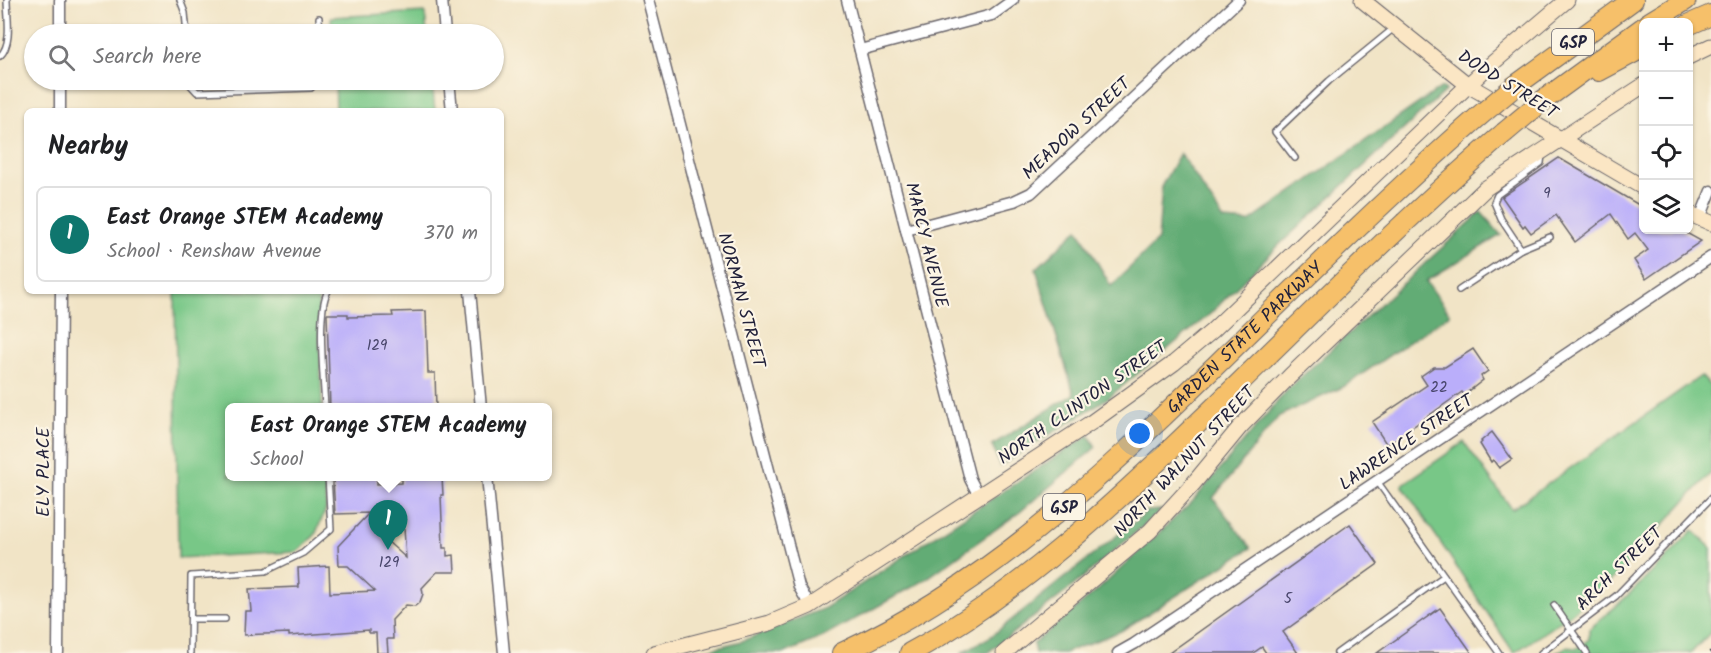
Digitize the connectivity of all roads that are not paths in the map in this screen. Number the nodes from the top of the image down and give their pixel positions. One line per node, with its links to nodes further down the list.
1 (7, 0): 27 (lane)
2 (60, 0): 17 (street)
3 (180, 0): 18 (lane)
4 (442, 0): 20 (street)
5 (648, 0): 60 (street, NORMAN STREET)
6 (847, 0): 24 (street, MARCY AVENUE)
7 (1013, 0): 24 (street)
8 (1239, 0): 43 (street, MEADOW STREET)
9 (1362, 0): 21 (main road, DODD STREET)
10 (1567, 0): 28 (main road, NORTH CLINTON STREET)
11 (1633, 0): 69 (highway, GARDEN STATE PARKWAY / GSP, bridge)
12 (1686, 0): 15 (highway)
13 (1711, 15): 16 (highway)
14 (319, 18): 19 (lane)
15 (1657, 18)
16 (1693, 23)
17 (60, 24)
18 (187, 24)
19 (319, 24)
20 (444, 24)
21 (1395, 27): 28 (main road, DODD STREET); 39 (lane)
22 (1639, 31): 34 (highway, GARDEN STATE PARKWAY / GSP)
23 (1711, 46): 26 (main road)
24 (860, 50): 43 (street, MARCY AVENUE)
25 (1639, 50): 34 (highway)
26 (1693, 55)
27 (0, 56)
28 (1468, 85): 37 (main road, DODD STREET); 56 (main road, NORTH CLINTON STREET)
29 (1639, 88): 37 (main road, NORTH WALNUT STREET)
30 (60, 90): 35 (street)
31 (195, 90): 32 (lane)
32 (254, 90)
33 (450, 90): 36 (street)
34 (1541, 102): 70 (highway, GARDEN STATE PARKWAY / GSP, bridge)
35 (60, 108)
36 (452, 108)
37 (1559, 139): 38 (main road, NORTH WALNUT STREET); 40 (main road, DODD STREET)
38 (1542, 150): 45 (lane); 64 (main road, NORTH WALNUT STREET)
39 (1295, 158)
40 (1639, 185)
41 (1711, 190): 42 (street)
42 (1700, 218)
43 (906, 230): 56 (street, MARCY AVENUE)
44 (1550, 237): 45 (lane)
45 (1521, 249): 47 (lane)
46 (1711, 257): 55 (street, LAWRENCE STREET)
47 (1459, 290)
48 (61, 294): 65 (street, ELY PLACE)
49 (325, 294): 51 (lane)
50 (470, 294): 52 (street)
51 (325, 403)
52 (481, 403)
53 (328, 481): 61 (lane)
54 (488, 481): 67 (street)
55 (1377, 481): 58 (lane); 73 (street, LAWRENCE STREET)
56 (979, 496): 60 (main road, NORTH CLINTON STREET)
57 (1711, 498): 63 (lane, ARCH STREET)
58 (1444, 576): 74 (lane); 75 (lane)
59 (1554, 604): 63 (lane)
60 (810, 606): 68 (main road, NORTH CLINTON STREET)
61 (191, 619): 62 (lane); 66 (lane)
62 (225, 619)
63 (1572, 631): 76 (lane, ARCH STREET); 77 (lane)
64 (1028, 634): 71 (main road, NORTH WALNUT STREET); 72 (street)
65 (58, 653)
66 (190, 653)
67 (504, 653)
68 (654, 653)
69 (842, 653)
70 (910, 653)
71 (1004, 653)
72 (1020, 653)
73 (1118, 653)
74 (1337, 653)
75 (1499, 653)
76 (1541, 653)
77 (1587, 653)

